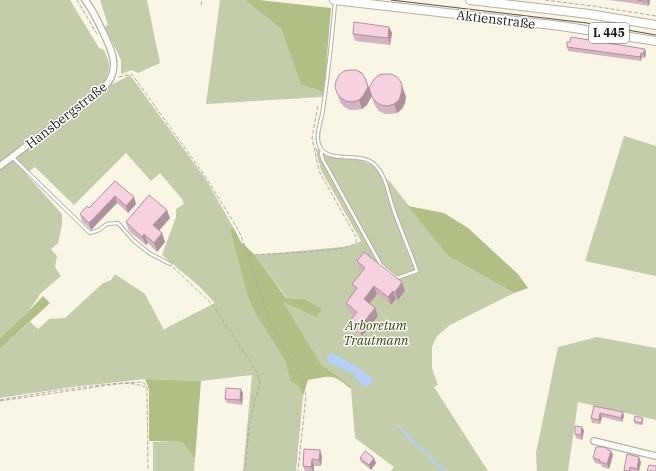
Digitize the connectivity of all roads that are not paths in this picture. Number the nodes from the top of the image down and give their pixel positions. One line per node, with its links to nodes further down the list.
1 (85, 0): 6 (street, Hansbergstraße)
2 (90, 0): 6 (street, Hansbergstraße)
3 (335, 0): 8 (main road, Aktienstraße / L 445); 9 (lane, Aktienstraße)
4 (470, 0): 5 (main road, Aktienstraße / L 445)
5 (485, 1): 7 (main road, Aktienstraße / L 445)
6 (92, 10): 10 (street, Hansbergstraße)
7 (656, 25)
8 (656, 41)
9 (322, 150): 9 (lane, Aktienstraße)
10 (12, 157): 11 (street, Hansbergstraße); 12 (lane)
11 (0, 166)
12 (170, 264)
13 (594, 441): 14 (street)
14 (656, 456)

